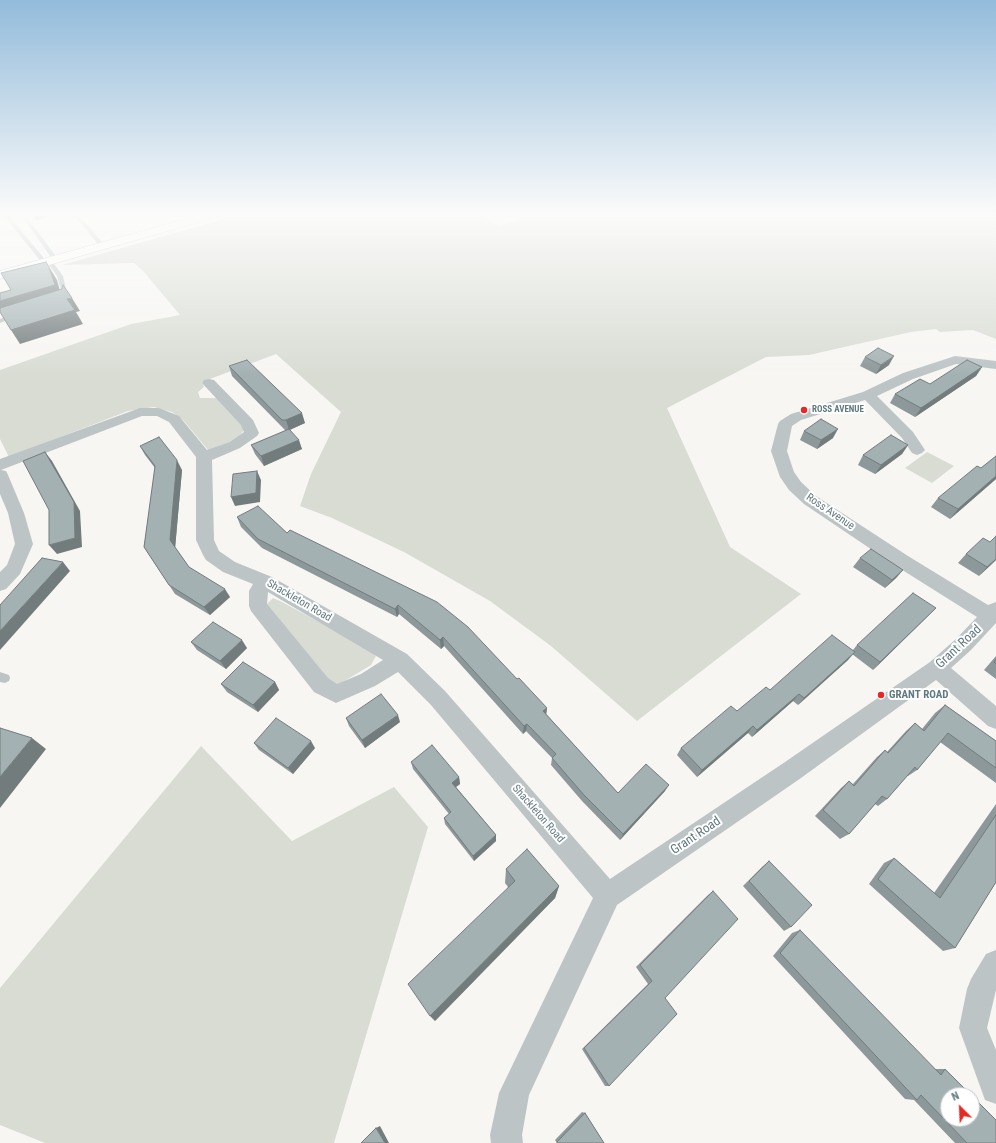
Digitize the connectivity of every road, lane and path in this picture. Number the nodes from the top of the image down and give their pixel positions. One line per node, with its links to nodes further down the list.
1 (16, 269): 3 (main road)
2 (56, 269): 4 (lane)
3 (0, 275)
4 (59, 302)
5 (21, 314): 6 (lane)
6 (0, 321)
7 (996, 365): 9 (street, Ross Avenue)
8 (209, 383): 11 (street)
9 (868, 395): 10 (street); 16 (street, Ross Avenue)
10 (917, 450)
11 (204, 457): 12 (street); 14 (street, Shackleton Road)
12 (0, 465)
13 (0, 475): 15 (street)
14 (266, 582): 17 (street, Shackleton Road); 17 (street)
15 (0, 584)
16 (993, 613): 18 (street, Grant Road)
17 (400, 660): 20 (street, Shackleton Road)
18 (937, 668): 19 (street); 20 (street, Grant Road)
19 (996, 719)
20 (608, 896): 23 (street)
21 (996, 964): 22 (street)
22 (996, 1088)
23 (507, 1143)

